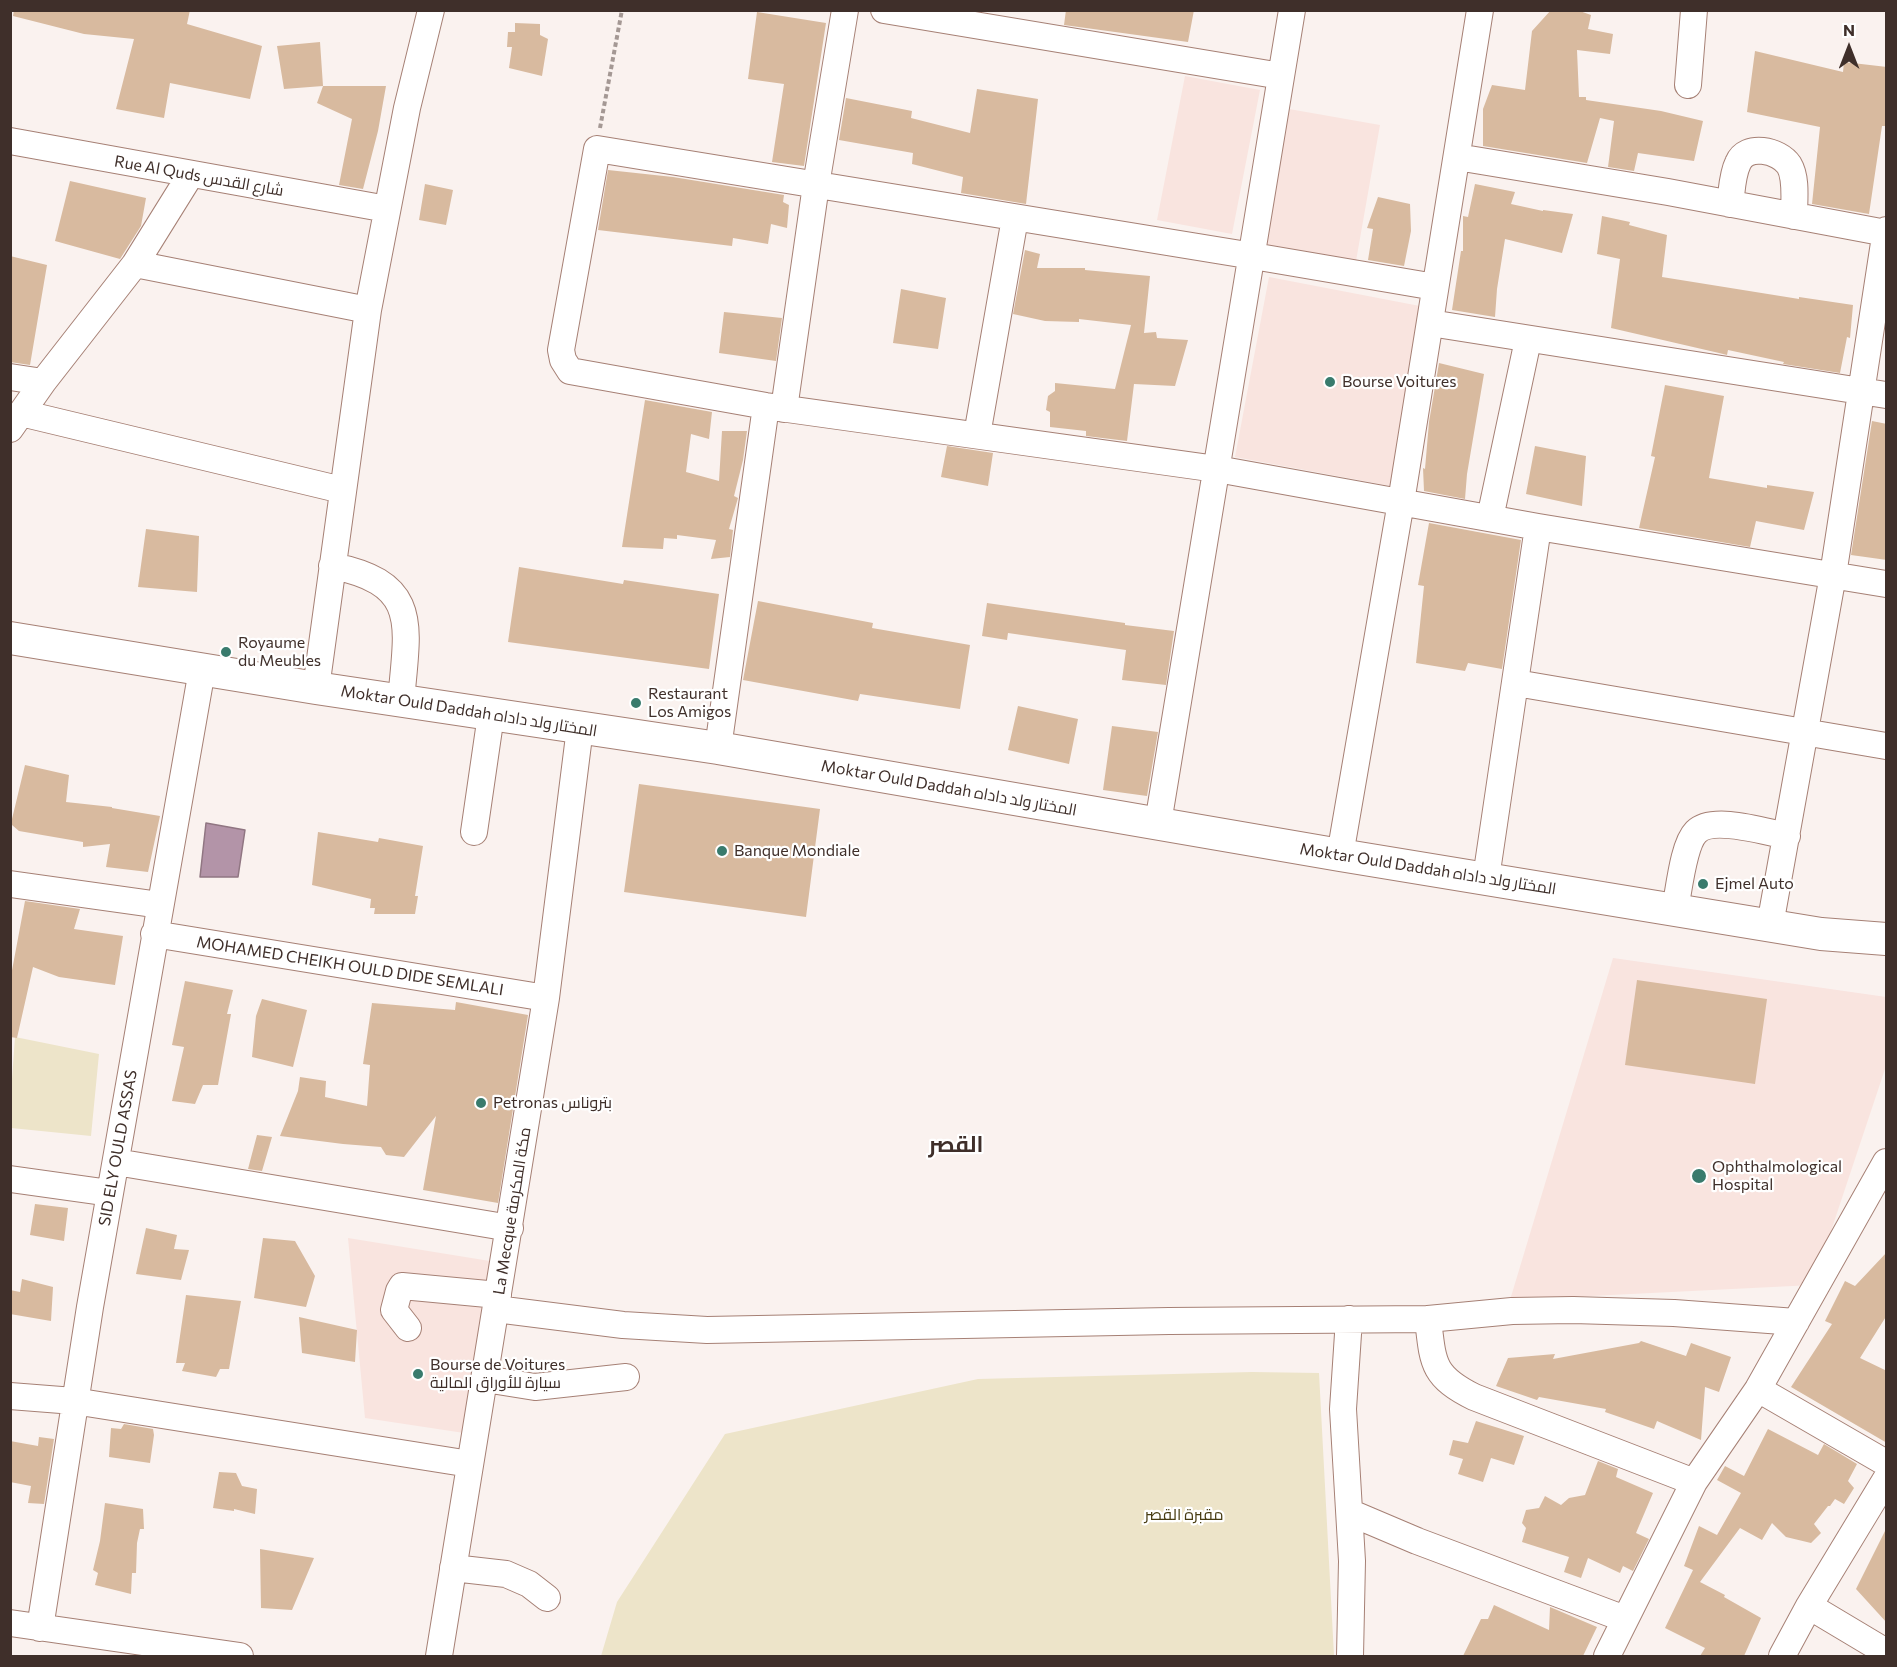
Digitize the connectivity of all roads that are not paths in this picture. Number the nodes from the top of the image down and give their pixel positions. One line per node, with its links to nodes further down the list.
1 (431, 10): 14 (street)
2 (844, 10): 12 (street)
3 (884, 10): 7 (street)
4 (1292, 10): 7 (street)
5 (1480, 10): 10 (street)
6 (1694, 10): 8 (street)
7 (1281, 76): 18 (street)
8 (1688, 85)
9 (10, 141): 11 (street, Rue Al Quds شارع القدس)
10 (1457, 157): 13 (street); 20 (street)
11 (191, 174): 14 (street, Rue Al Quds شارع القدس); 19 (street)
12 (816, 185): 16 (street); 27 (street); 27 (street)
13 (1730, 204): 15 (street); 15 (street)
14 (387, 209): 21 (street)
15 (1794, 216): 17 (street)
16 (1016, 218): 18 (street); 29 (street)
17 (1886, 232): 26 (street)
18 (1253, 256): 20 (street); 30 (street)
19 (135, 264): 21 (street); 25 (street)
20 (1435, 287): 22 (street)
21 (368, 310): 31 (street)
22 (1430, 323): 23 (street); 32 (street)
23 (1528, 340): 26 (street); 33 (street)
24 (10, 377): 25 (street)
25 (43, 382): 28 (street)
26 (1875, 393): 36 (street)
27 (775, 407): 29 (street); 47 (street)
28 (16, 421): 31 (street)
29 (976, 435): 30 (street)
30 (1217, 469): 32 (street); 48 (street)
31 (342, 490): 35 (street)
32 (1401, 502): 33 (street); 51 (street)
33 (1490, 518): 34 (street)
34 (1538, 528): 36 (street); 40 (street)
35 (332, 566): 41 (street); 42 (street)
36 (1833, 575): 37 (street); 45 (street)
37 (1887, 584)
38 (10, 638): 39 (main road, Moktar Ould Daddah المختار ولد داداه)
39 (202, 670): 41 (main road, Moktar Ould Daddah المختار ولد داداه); 54 (street, SID ELY OULD ASSAS)
40 (1516, 683): 45 (street); 52 (street)
41 (316, 688): 42 (main road, Moktar Ould Daddah المختار ولد داداه)
42 (401, 701): 43 (main road, Moktar Ould Daddah المختار ولد داداه)
43 (491, 715): 44 (main road, Moktar Ould Daddah المختار ولد داداه); 49 (street)
44 (580, 728): 47 (main road, Moktar Ould Daddah المختار ولد داداه); 59 (street, La Mecque مكة المكرمة)
45 (1805, 733): 46 (street); 50 (street)
46 (1887, 746)
47 (718, 748): 48 (main road, Moktar Ould Daddah المختار ولد داداه)
48 (1158, 824): 51 (main road, Moktar Ould Daddah المختار ولد داداه)
49 (474, 831)
50 (1787, 836): 55 (street); 56 (street)
51 (1340, 855): 52 (main road, Moktar Ould Daddah المختار ولد داداه)
52 (1486, 878): 55 (main road, Moktar Ould Daddah المختار ولد داداه)
53 (10, 884): 54 (street)
54 (160, 905): 57 (street, SID ELY OULD ASSAS)
55 (1675, 909): 56 (main road, Moktar Ould Daddah المختار ولد داداه)
56 (1770, 925): 58 (main road, Moktar Ould Daddah المختار ولد داداه)
57 (154, 934): 59 (street, MOHAMED CHEIKH OULD DIDE SEMLALI); 60 (street, SID ELY OULD ASSAS)
58 (1887, 939)
59 (546, 998): 64 (street, La Mecque مكة المكرمة)
60 (116, 1162): 63 (street, SID ELY OULD ASSAS); 64 (street)
61 (1887, 1162): 68 (street)
62 (10, 1179): 63 (street)
63 (110, 1193): 74 (street, SID ELY OULD ASSAS)
64 (510, 1228): 65 (street, La Mecque مكة المكرمة)
65 (497, 1302): 66 (street); 69 (street); 71 (street, La Mecque مكة المكرمة)
66 (1349, 1319): 67 (street); 79 (street)
67 (1428, 1319): 68 (street); 78 (street)
68 (1796, 1322): 72 (street)
69 (408, 1328)
70 (626, 1377): 71 (street)
71 (485, 1379): 76 (street, La Mecque مكة المكرمة)
72 (1758, 1389): 75 (street); 78 (street)
73 (10, 1396): 74 (street)
74 (74, 1401): 76 (street); 85 (street, SID ELY OULD ASSAS)
75 (1887, 1463)
76 (470, 1464): 80 (street, La Mecque مكة المكرمة)
77 (1887, 1479): 82 (street)
78 (1694, 1482): 83 (street)
79 (1351, 1513): 83 (street); 89 (street)
80 (453, 1568): 81 (street); 88 (street, La Mecque مكة المكرمة)
81 (547, 1598)
82 (1809, 1606): 86 (street); 91 (street)
83 (1625, 1619): 90 (street)
84 (10, 1623): 85 (street)
85 (40, 1628): 87 (street)
86 (1887, 1652)
87 (240, 1656)
88 (439, 1656)
89 (1350, 1656)
90 (1606, 1656)
91 (1782, 1656)

